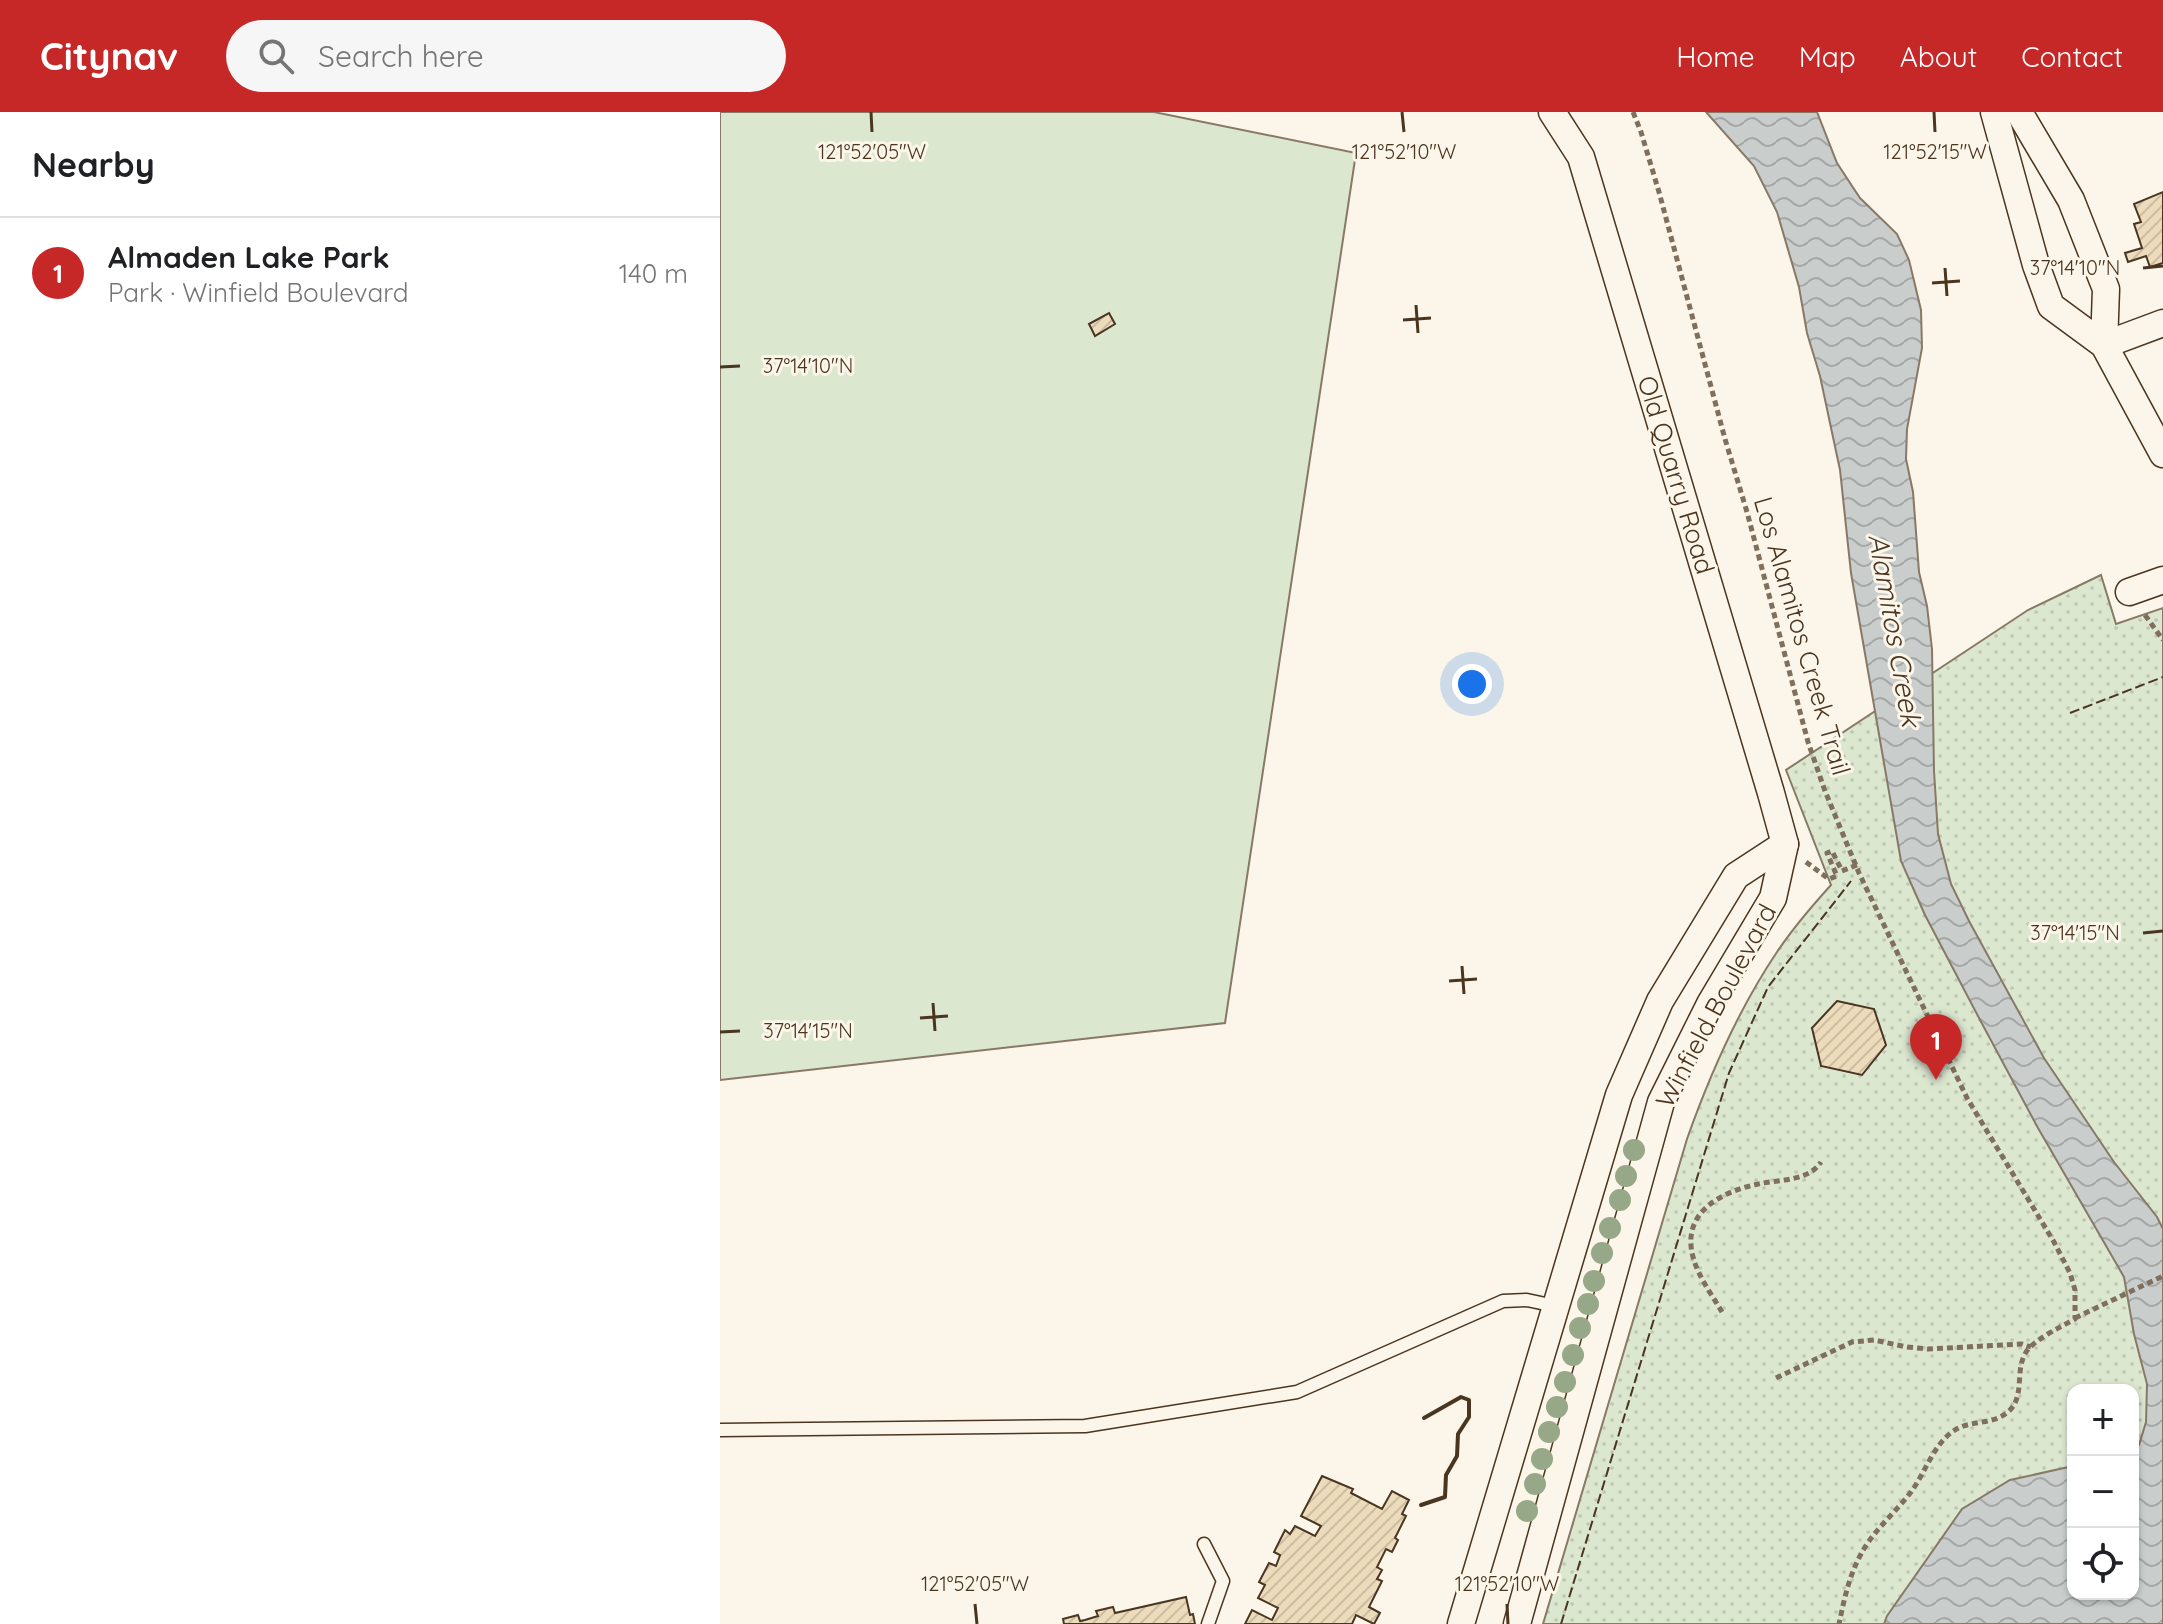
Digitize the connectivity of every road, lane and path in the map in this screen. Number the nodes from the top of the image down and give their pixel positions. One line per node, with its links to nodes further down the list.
1 (1552, 112): 10 (street, Old Quarry Road)
2 (1633, 112): 11 (path, Los Alamitos Creek Trail)
3 (1994, 112): 6 (street)
4 (2019, 112): 6 (street)
5 (2163, 323): 6 (street)
6 (2104, 345): 7 (street)
7 (2163, 454)
8 (2163, 580): 9 (street)
9 (2129, 592)
10 (1785, 844): 11 (path); 14 (street, Winfield Boulevard); 23 (street, Winfield Boulevard)
11 (1857, 865): 16 (path, Los Alamitos Creek Trail)
12 (1821, 1162): 15 (path)
13 (2163, 1276): 16 (path)
14 (1555, 1306): 19 (lane); 22 (street, Winfield Boulevard)
15 (1722, 1312)
16 (2075, 1319): 17 (path)
17 (2031, 1347): 18 (path); 24 (path)
18 (1776, 1378)
19 (720, 1430)
20 (1204, 1544): 21 (lane)
21 (1208, 1624)
22 (1461, 1624)
23 (1517, 1624)
24 (1839, 1624)

